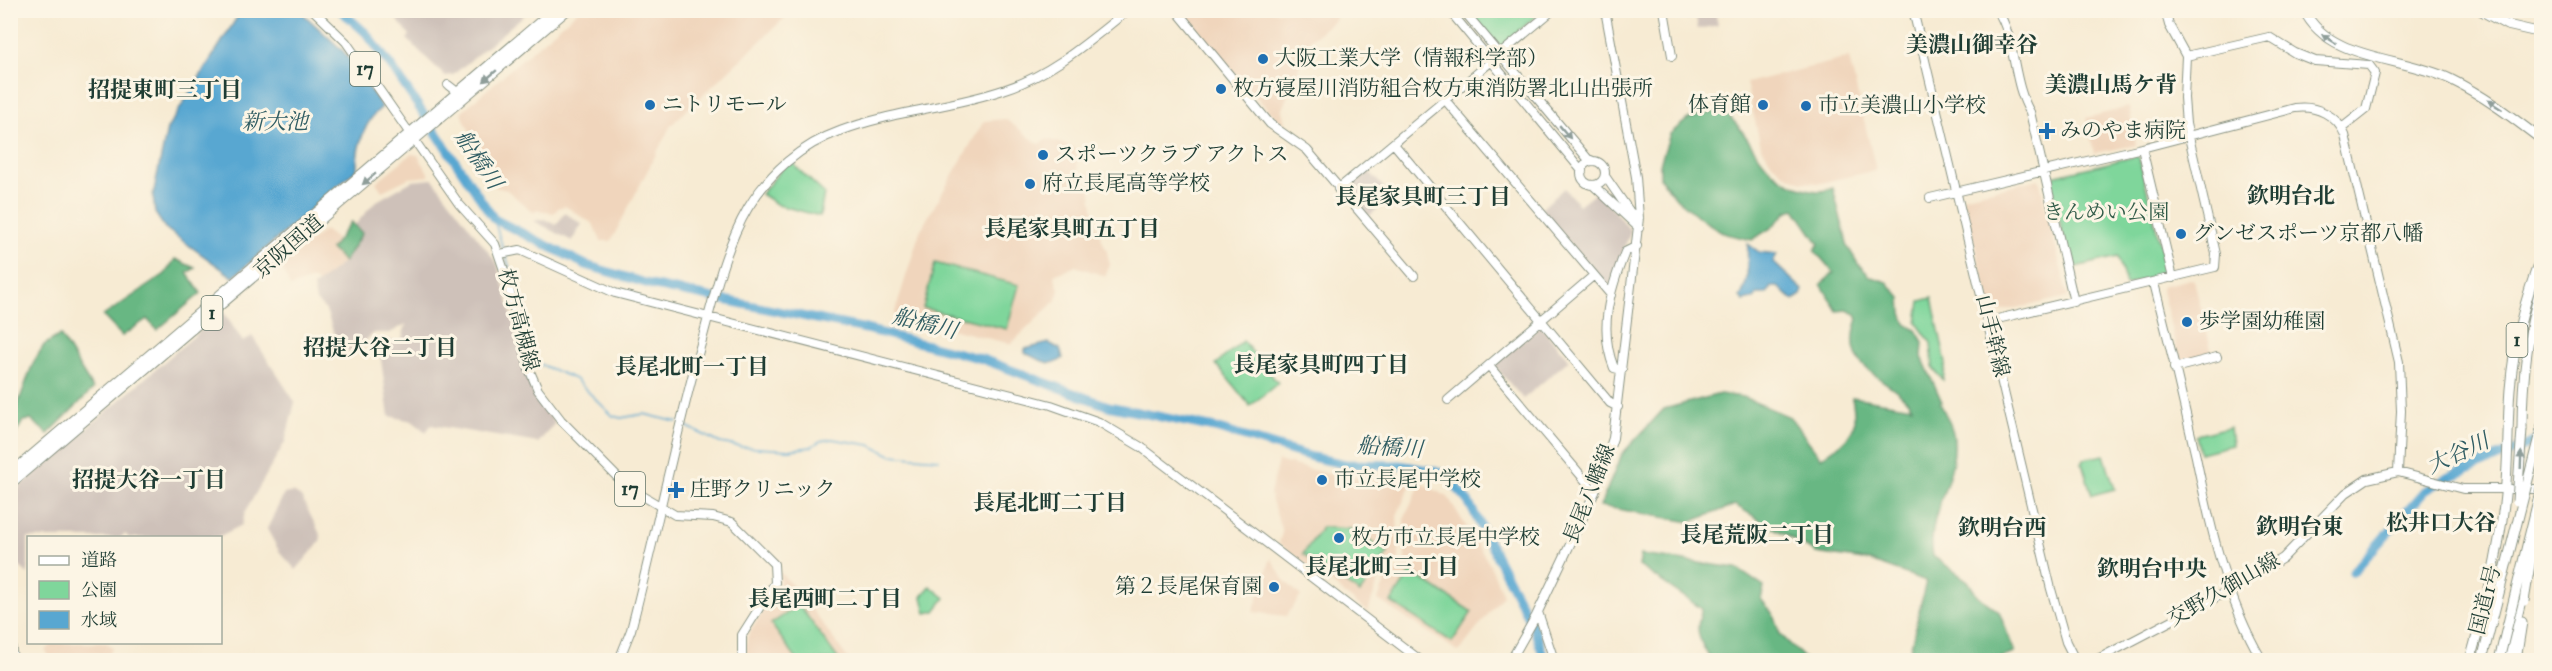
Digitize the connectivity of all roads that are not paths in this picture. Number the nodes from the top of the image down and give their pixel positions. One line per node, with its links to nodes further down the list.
1 (313, 10): 33 (main road, 枚方高槻線 / 17)
2 (554, 10): 26 (highway, 京阪国道 / 1)
3 (567, 10): 28 (highway, 京阪国道 / 1, one-way to 28)
4 (1128, 10): 57 (street)
5 (1176, 10): 42 (street)
6 (1449, 10): 17 (street)
7 (1463, 10): 16 (street)
8 (1553, 10): 19 (street)
9 (1605, 10): 45 (street, 長尾八幡線)
10 (1664, 10): 20 (street)
11 (1913, 10): 43 (street, 山手幹線)
12 (1997, 10): 39 (street)
13 (2165, 10): 21 (street)
14 (2304, 10): 34 (highway, one-way to 14)
15 (2481, 10): 18 (highway)
16 (1477, 27): 17 (street); 19 (street)
17 (1468, 33): 22 (street)
18 (2541, 33)
19 (1500, 55): 22 (street); 23 (street)
20 (1672, 56)
21 (2186, 56): 31 (street); 32 (street)
22 (1492, 62): 25 (street); 27 (street)
23 (1525, 84): 25 (street); 29 (street)
24 (448, 85): 26 (street)
25 (1517, 91): 30 (street)
26 (457, 92): 28 (highway, 京阪国道 / 1)
27 (1446, 101): 35 (street); 51 (street)
28 (440, 113): 33 (highway, 京阪国道 / 1); 33 (highway, 京阪国道 / 1)
29 (1549, 113): 30 (street); 37 (street, one-way to 37)
30 (1541, 120): 38 (street)
31 (2342, 128): 32 (street); 67 (street)
32 (2187, 135): 36 (street); 52 (street)
33 (411, 138): 48 (main road, 枚方高槻線 / 17); 68 (highway, 京阪国道 / 1); 69 (highway, 京阪国道 / 1, one-way to 69)
34 (2541, 140)
35 (1394, 144): 42 (street); 58 (street)
36 (2142, 148): 39 (street); 52 (street)
37 (1593, 161): 38 (street); 40 (street)
38 (1582, 171): 41 (street)
39 (2043, 171): 43 (street); 56 (street)
40 (1605, 176): 41 (street); 45 (street)
41 (1593, 185): 46 (street)
42 (1338, 189): 50 (street)
43 (1957, 192): 44 (street); 59 (street, 山手幹線)
44 (1929, 198)
45 (1639, 218): 46 (street, 長尾八幡線)
46 (1639, 228): 47 (street, 長尾八幡線)
47 (1637, 246): 55 (street); 63 (street, 長尾八幡線)
48 (500, 254): 57 (street); 75 (main road, 枚方高槻線 / 17)
49 (2541, 255): 72 (highway, 国道1号 / 1)
50 (1413, 276)
51 (1593, 276): 55 (street); 58 (street)
52 (2172, 278): 53 (street)
53 (2154, 283): 56 (street); 62 (street)
54 (2541, 283): 78 (highway, one-way to 54, bridge)
55 (1611, 295): 63 (street)
56 (2074, 302): 59 (street)
57 (708, 318): 75 (street); 84 (street)
58 (1542, 321): 61 (street); 65 (street)
59 (1989, 321): 87 (street, 山手幹線)
60 (2217, 357): 62 (street)
61 (1489, 366): 64 (street); 73 (street)
62 (2174, 368): 77 (street)
63 (1622, 370): 65 (street, 長尾八幡線)
64 (1448, 400)
65 (1618, 407): 73 (street, 長尾八幡線)
66 (2541, 425): 78 (highway, bridge)
67 (2398, 472): 72 (street, 交野久御山線); 77 (street, 交野久御山線)
68 (10, 474)
69 (10, 484)
70 (2541, 484): 92 (highway, bridge)
71 (2541, 489): 72 (street, 交野久御山線)
72 (2506, 490): 90 (highway, 国道1号 / 1)
73 (1595, 492): 79 (street, 長尾八幡線)
74 (2541, 496): 94 (highway, bridge)
75 (661, 507): 82 (street); 83 (main road, 枚方高槻線 / 17)
76 (2528, 566): 93 (highway, 国道1号)
77 (2230, 590): 88 (street, 交野久御山線); 89 (street)
78 (2496, 600): 91 (highway, bridge)
79 (1537, 614): 85 (street, 長尾八幡線); 86 (street)
80 (10, 634): 81 (street)
81 (13, 660)
82 (619, 660)
83 (742, 660)
84 (1420, 660)
85 (1511, 660)
86 (1554, 660)
87 (2075, 660)
88 (2096, 660)
89 (2262, 660)
90 (2470, 660)
91 (2482, 660)
92 (2499, 660)
93 (2507, 660)
94 (2516, 660)

